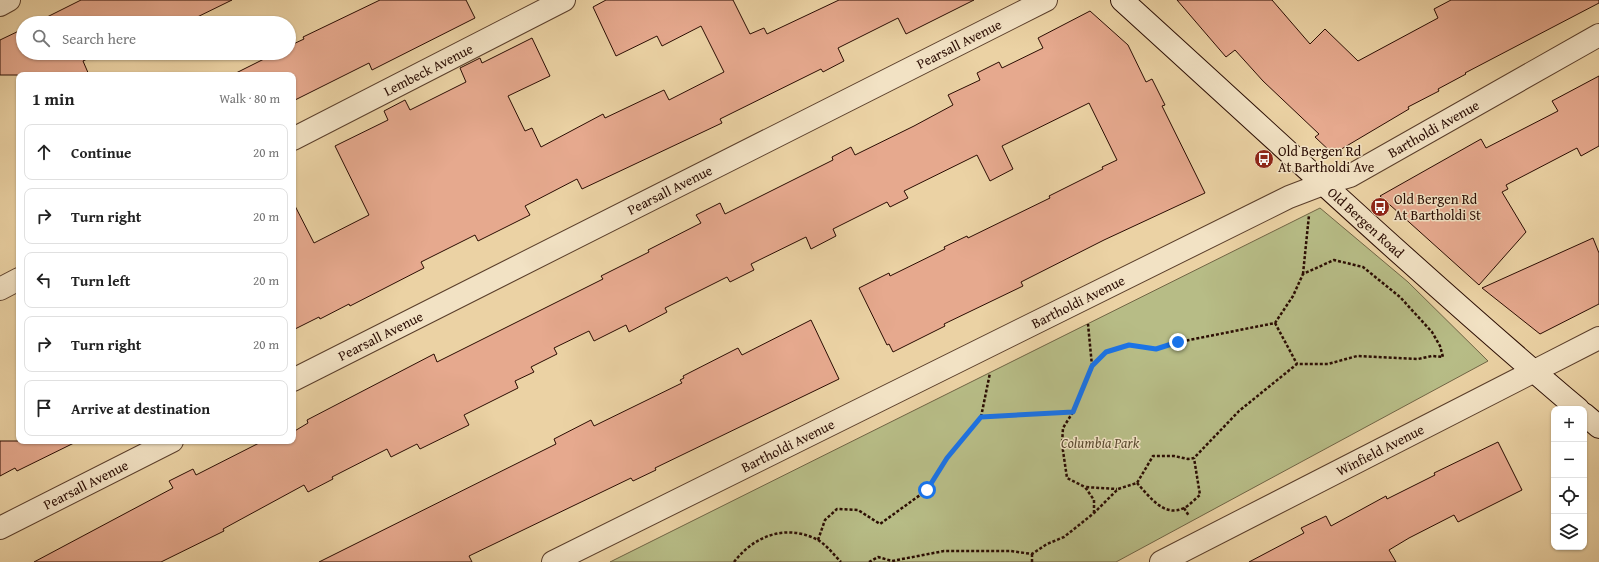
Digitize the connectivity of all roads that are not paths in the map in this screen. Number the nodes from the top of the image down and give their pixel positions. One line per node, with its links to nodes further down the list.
1 (9, 0): 5 (street)
2 (564, 0): 7 (street, Lembeck Avenue)
3 (1046, 0): 13 (street, Pearsall Avenue)
4 (1122, 0): 8 (street, Old Bergen Road)
5 (0, 5)
6 (1599, 35): 8 (street, Bartholdi Avenue)
7 (296, 137)
8 (1323, 184): 12 (street, Old Bergen Road); 19 (street, Bartholdi Avenue)
9 (16, 281): 10 (street)
10 (0, 289)
11 (1599, 338): 12 (street, Winfield Avenue)
12 (1532, 371): 14 (street, Old Bergen Road); 20 (street, Winfield Avenue)
13 (296, 378)
14 (1574, 406)
15 (1587, 417): 16 (street)
16 (1599, 427)
17 (166, 444): 18 (street, Pearsall Avenue)
18 (0, 528)
19 (553, 562)
20 (1161, 562)

